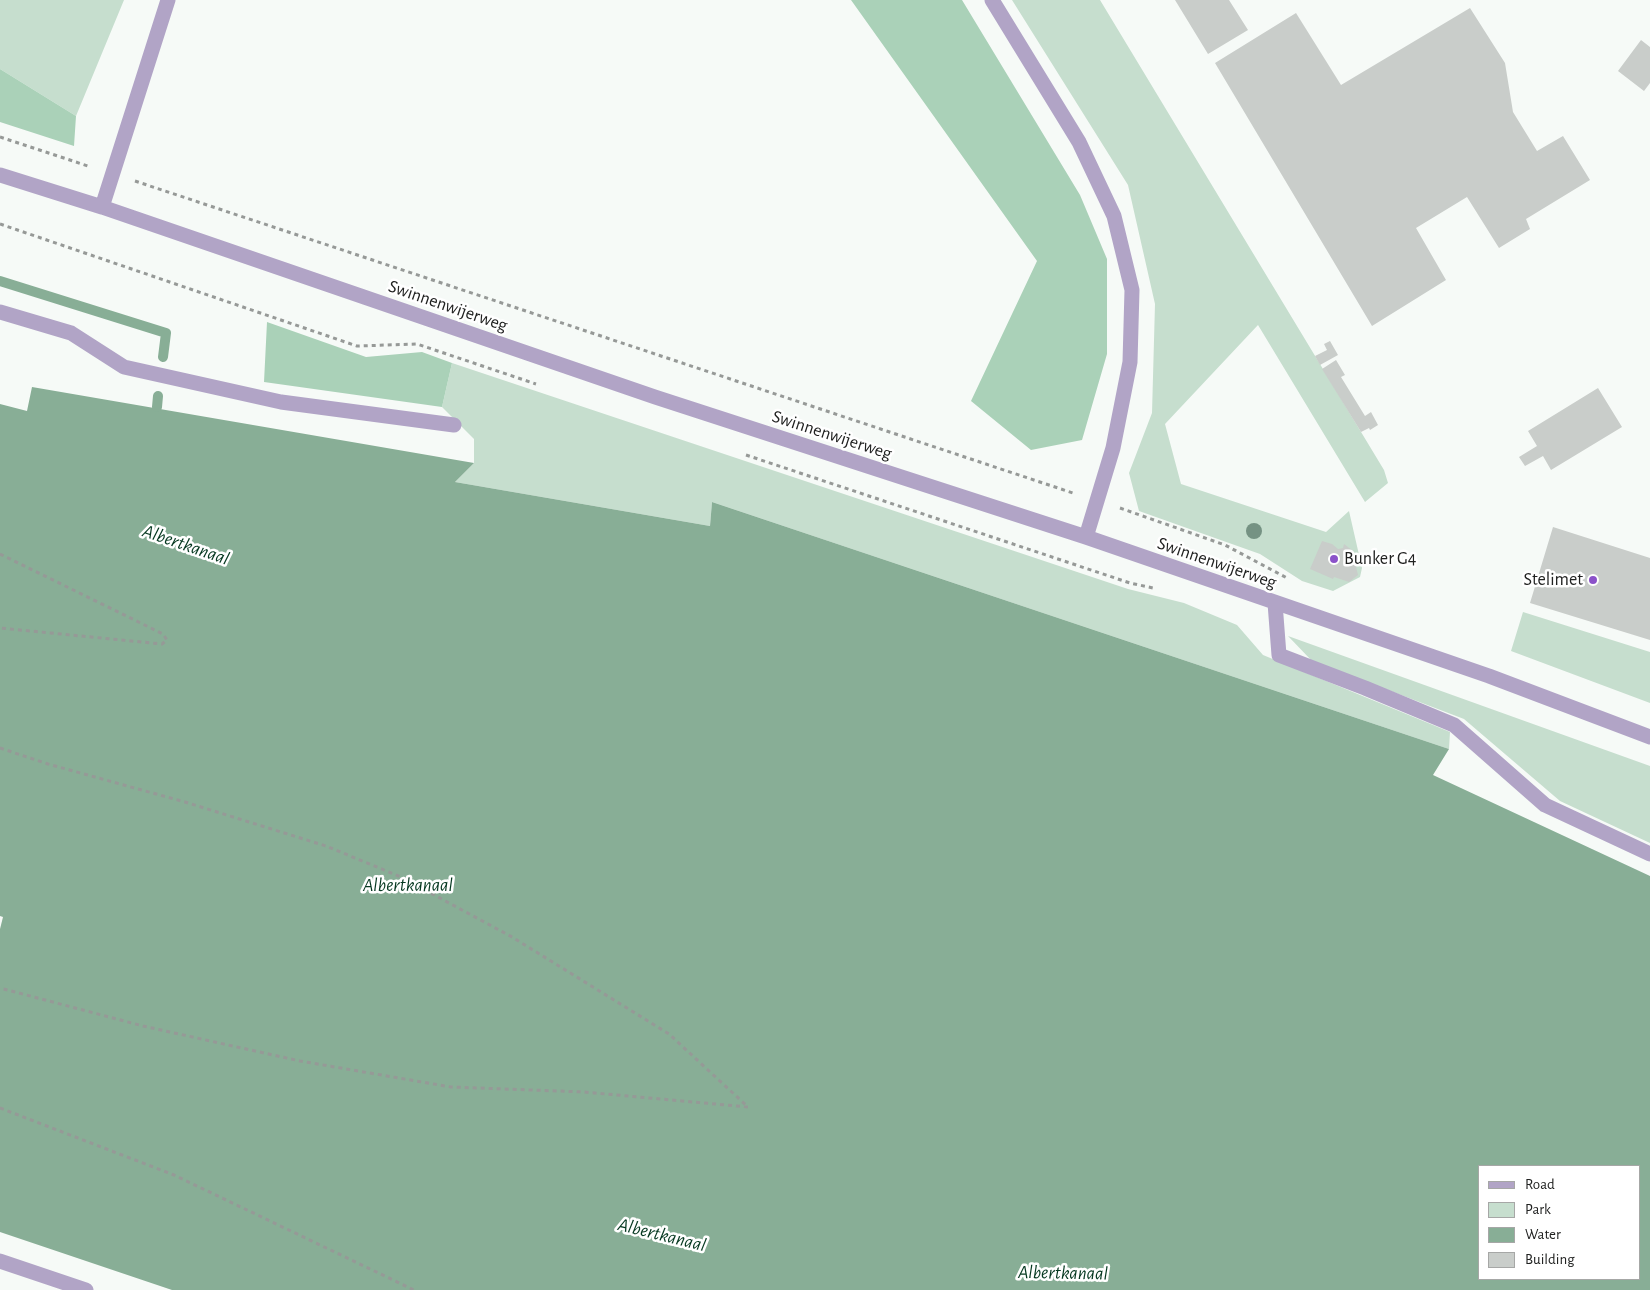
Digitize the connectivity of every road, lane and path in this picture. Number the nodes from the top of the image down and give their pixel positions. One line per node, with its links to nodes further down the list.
1 (168, 0): 4 (street)
2 (992, 0): 12 (street)
3 (0, 138): 4 (path)
4 (113, 174): 6 (street); 12 (path)
5 (0, 175): 6 (street, Swinnenwijerweg)
6 (102, 207): 13 (street, Swinnenwijerweg)
7 (0, 224): 9 (path)
8 (0, 312): 10 (street)
9 (537, 385)
10 (454, 425)
11 (744, 454): 16 (path)
12 (1096, 500): 13 (street); 15 (path)
13 (1086, 537): 17 (street, Swinnenwijerweg)
14 (0, 554): 18 (path)
15 (1294, 582)
16 (1158, 589)
17 (1276, 603): 19 (street, Swinnenwijerweg); 21 (street)
18 (0, 628)
19 (1650, 737)
20 (0, 748): 22 (path)
21 (1650, 854)
22 (0, 988)
23 (0, 1108): 26 (path)
24 (0, 1260): 25 (street)
25 (86, 1290)
26 (414, 1290)

